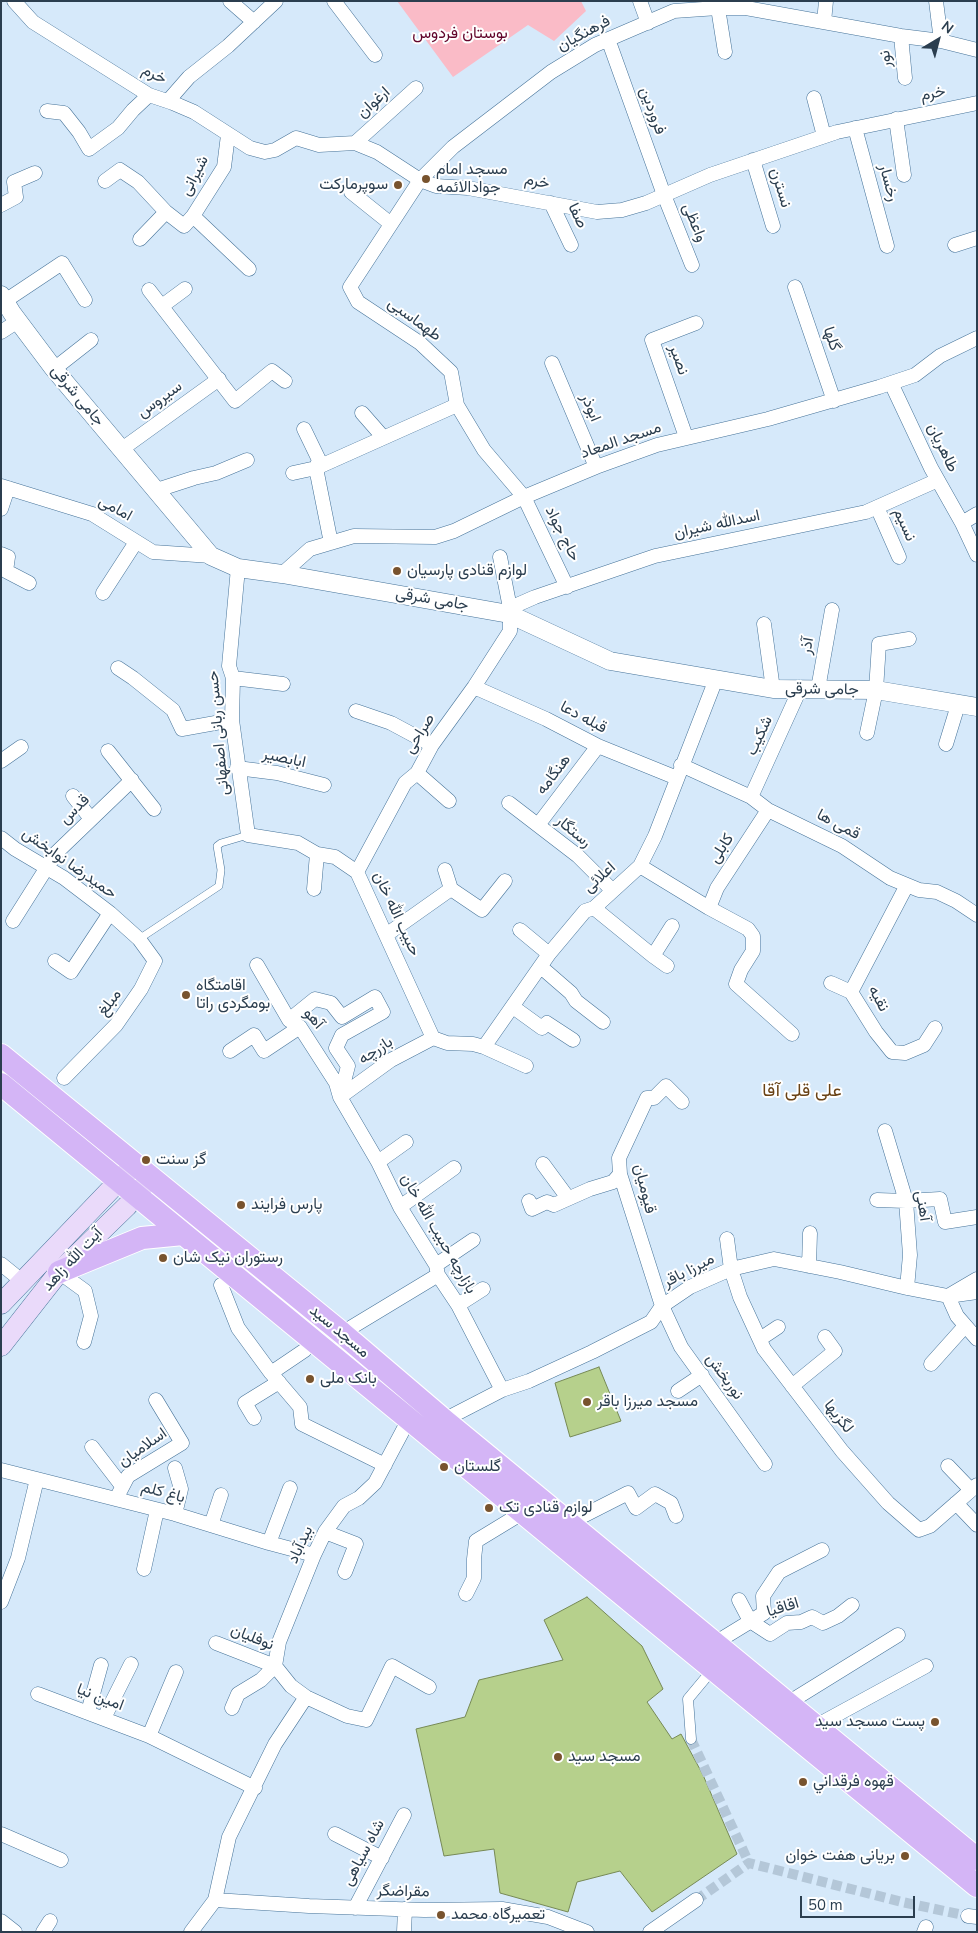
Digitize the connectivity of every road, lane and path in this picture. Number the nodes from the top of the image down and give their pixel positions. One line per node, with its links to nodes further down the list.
1 (14, 1): 21 (street, خرم)
2 (230, 1): 10 (street)
3 (276, 1): 10 (street)
4 (334, 1): 18 (street)
5 (640, 1): 12 (street)
6 (826, 1): 11 (street)
7 (936, 1): 15 (street)
8 (735, 5): 9 (street, فرهنگیان); 11 (street, فرهنگیان)
9 (718, 8): 12 (street, فرهنگیان); 17 (street)
10 (254, 22): 23 (street)
11 (824, 22): 13 (street, فرهنگیان)
12 (648, 23): 14 (street, فرهنگیان)
13 (901, 36): 15 (street, فرهنگیان); 19 (street, نور)
14 (608, 39): 35 (street, فرهنگیان); 37 (street, فروردین)
15 (941, 41): 16 (street, فرهنگیان)
16 (977, 50)
17 (725, 52)
18 (376, 55)
19 (905, 78)
20 (416, 88): 30 (street, ارغوان)
21 (149, 95): 23 (street, خرم); 25 (street)
22 (814, 98): 29 (street)
23 (168, 101): 28 (street, خرم)
24 (977, 103): 26 (street, خرم)
25 (47, 111)
26 (896, 120): 27 (street, خرم); 33 (street, رخسار)
27 (855, 128): 29 (street, خرم); 48 (street, رخسار)
28 (228, 135): 30 (street, خرم); 41 (street, شیرانی)
29 (824, 136): 31 (street, خرم)
30 (355, 143): 35 (street, خرم)
31 (753, 160): 37 (street, خرم); 43 (street, نسترن)
32 (35, 173): 39 (street)
33 (904, 176)
34 (104, 180): 40 (street)
35 (420, 180): 38 (street, خرم); 42 (street, طهماسبی)
36 (351, 192): 42 (street)
37 (664, 195): 38 (street, خرم); 49 (street, واعظی)
38 (551, 203): 46 (street, صفا)
39 (1, 205)
40 (166, 212): 41 (street); 45 (street)
41 (193, 216): 50 (street, شیرانی)
42 (391, 224): 68 (street, طهماسبی)
43 (773, 226)
44 (977, 238): 47 (street)
45 (140, 239)
46 (571, 245)
47 (955, 245)
48 (887, 246)
49 (692, 265)
50 (249, 269)
51 (795, 287): 67 (street, گلها)
52 (185, 289): 56 (street)
53 (149, 290): 56 (street)
54 (3, 298): 55 (street); 57 (street, جامی شرقی)
55 (85, 300)
56 (162, 306): 64 (street)
57 (18, 321): 59 (street); 63 (street, جامی شرقی)
58 (696, 323): 72 (street, نصیر)
59 (1, 332)
60 (977, 338): 66 (street, مسجد المعاد)
61 (92, 340): 63 (street)
62 (552, 362): 75 (street, ابوذر)
63 (54, 369): 73 (street, جامی شرقی)
64 (219, 379): 65 (street); 73 (street, سیروس)
65 (285, 381)
66 (891, 383): 67 (street, مسجد المعاد); 78 (street, طاهریان)
67 (834, 401): 72 (street, مسجد المعاد)
68 (457, 405): 71 (street); 81 (street, طهماسبی)
69 (362, 413): 71 (street)
70 (304, 429): 76 (street)
71 (383, 437): 76 (street)
72 (686, 437): 75 (street, مسجد المعاد)
73 (122, 449): 80 (street, جامی شرقی)
74 (247, 460): 80 (street)
75 (596, 467): 81 (street, مسجد المعاد)
76 (316, 468): 77 (street); 87 (street)
77 (293, 473)
78 (938, 480): 82 (street, اسدالله شیران); 85 (street, طاهریان)
79 (4, 487): 83 (street); 86 (street, امامی)
80 (157, 490): 90 (street, جامی شرقی)
81 (524, 497): 87 (street, مسجد المعاد); 96 (street, حاج جواد)
82 (877, 506): 92 (street, نسیم); 96 (street, اسدالله شیران)
83 (1, 509)
84 (977, 514): 85 (street)
85 (962, 523): 89 (street, طاهریان)
86 (136, 542): 90 (street, امامی); 97 (street)
87 (331, 543): 94 (street, مسجد المعاد)
88 (1, 554): 95 (street)
89 (977, 555)
90 (211, 556): 93 (street, جامی شرقی)
91 (500, 557): 99 (street, صراحی)
92 (899, 557)
93 (238, 568): 94 (street, جامی شرقی); 103 (street, حسن ربانی اصفهانی)
94 (282, 574): 99 (street, جامی شرقی)
95 (28, 583)
96 (567, 587): 99 (street, اسدالله شیران)
97 (103, 593)
98 (832, 610): 109 (street, آذر)
99 (510, 611): 104 (street, جامی شرقی); 106 (street, صراحی)
100 (764, 624): 107 (street)
101 (909, 639): 110 (street)
102 (118, 668): 114 (street)
103 (233, 678): 105 (street); 114 (street, حسن ربانی اصفهانی)
104 (716, 679): 107 (street, جامی شرقی); 123 (street, اعلائی)
105 (283, 684)
106 (474, 687): 117 (street, صراحی); 119 (street, قبله دعا)
107 (773, 689): 108 (street, جامی شرقی)
108 (800, 689): 109 (street, جامی شرقی); 128 (street, شکیب)
109 (818, 689): 110 (street, جامی شرقی)
110 (876, 690): 111 (street, جامی شرقی); 115 (street)
111 (958, 704): 112 (street, جامی شرقی); 116 (street)
112 (977, 707)
113 (356, 711): 117 (street)
114 (232, 720): 122 (street, حسن ربانی اصفهانی)
115 (867, 733)
116 (946, 744)
117 (432, 745): 124 (street, صراحی)
118 (21, 746): 121 (street)
119 (598, 746): 123 (street, قبله دعا); 134 (street, هنگامه)
120 (108, 751): 125 (street)
121 (1, 761)
122 (237, 768): 126 (street, ابابصیر); 135 (street, حسن ربانی اصفهانی)
123 (679, 772): 128 (street, قمی ها); 138 (street, اعلائی)
124 (417, 773): 129 (street); 141 (street, صراحی)
125 (132, 780): 131 (street); 133 (street, قدس)
126 (324, 785)
127 (73, 796): 133 (street)
128 (751, 798): 132 (street, قمی ها)
129 (449, 801)
130 (509, 804): 134 (street, رستگار)
131 (154, 808)
132 (768, 810): 143 (street, قمی ها); 148 (street, کابلی)
133 (91, 819): 139 (street, قدس)
134 (538, 825): 146 (street, رستگار)
135 (248, 835): 137 (street, حبیب الله خان); 155 (lane)
136 (1, 838): 139 (street, حمیدرضا نوابخش)
137 (317, 854): 141 (street, حبیب الله خان); 144 (street)
138 (640, 866): 146 (street, اعلائی); 148 (street)
139 (46, 868): 149 (street, حمیدرضا نوابخش); 151 (street, قدس)
140 (445, 870): 145 (street)
141 (357, 872): 154 (street, حبیب الله خان)
142 (505, 882): 145 (street)
143 (907, 885): 150 (street, قمی ها); 163 (street, نقیه)
144 (314, 889)
145 (451, 889): 154 (street)
146 (612, 890): 147 (street, اعلائی)
147 (594, 908): 156 (street, اعلائی); 157 (street)
148 (709, 908): 168 (street)
149 (110, 913): 155 (street, حمیدرضا نوابخش); 158 (street)
150 (977, 915)
151 (13, 921)
152 (672, 926): 157 (street)
153 (520, 930): 156 (street)
154 (386, 935): 169 (street, حبیب الله خان)
155 (139, 939): 175 (street, مبلغ)
156 (549, 954): 161 (street, اعلائی)
157 (653, 956): 160 (street)
158 (55, 961)
159 (257, 965): 166 (street, آهو)
160 (667, 966)
161 (541, 967): 164 (street, اعلائی); 165 (street)
162 (831, 982): 163 (street)
163 (852, 992): 167 (street, نقیه)
164 (513, 1007): 170 (street); 171 (street, اعلائی)
165 (602, 1022)
166 (294, 1023): 172 (street); 177 (street, آهو); 177 (street)
167 (935, 1028)
168 (792, 1034)
169 (433, 1038): 171 (street); 177 (street, بازرچه)
170 (573, 1040)
171 (484, 1047): 174 (street)
172 (230, 1051)
173 (1, 1055): 185 (main road, مسجد سید)
174 (526, 1066)
175 (64, 1078)
176 (1, 1084): 185 (main road, مسجد سید)
177 (340, 1097): 181 (street, بازارچه حبیب الله خان)
178 (682, 1102): 184 (street, قیومیان)
179 (886, 1131): 189 (street, آهنی)
180 (406, 1142): 181 (street)
181 (378, 1162): 190 (street, بازارچه حبیب الله خان)
182 (543, 1164): 186 (street)
183 (454, 1168): 190 (street)
184 (620, 1174): 186 (street); 210 (street, قیومیان)
185 (135, 1180): 193 (main road, مسجد سید); 200 (main road, آیت الله زاهد); 202 (main road, آیت الله زاهد); 213 (main road, مسجد سید)
186 (568, 1198): 188 (street)
187 (876, 1200): 189 (street)
188 (529, 1201)
189 (906, 1201): 191 (street); 204 (street, آهنی)
190 (400, 1207): 199 (street, بازارچه حبیب الله خان)
191 (977, 1217)
192 (810, 1233): 197 (street)
193 (183, 1234): 200 (main road); 228 (main road, مسجد سید)
194 (727, 1239): 198 (street, لگزیها)
195 (472, 1240): 199 (street)
196 (1, 1264): 202 (street)
197 (809, 1266): 198 (street, میرزا باقر); 204 (street, میرزا باقر)
198 (731, 1269): 210 (street, میرزا باقر); 216 (street, لگزیها)
199 (437, 1270): 209 (street, بازارچه حبیب الله خان); 213 (street)
200 (58, 1272): 217 (street); 218 (main road, آیت الله زاهد)
201 (977, 1279): 207 (street)
202 (22, 1281): 208 (main road, آیت الله زاهد)
203 (221, 1285): 222 (street)
204 (907, 1288): 207 (street, میرزا باقر)
205 (483, 1289): 209 (street)
206 (977, 1292): 207 (street, میرزا باقر)
207 (948, 1296): 211 (street)
208 (1, 1304)
209 (458, 1305): 224 (street, بازارچه حبیب الله خان)
210 (662, 1306): 221 (street, نوربخش); 224 (street, میرزا باقر)
211 (965, 1326): 215 (street); 220 (street)
212 (778, 1327): 216 (street)
213 (342, 1334): 229 (main road, مسجد سید)
214 (825, 1337): 223 (street)
215 (977, 1339)
216 (760, 1340): 223 (street, لگزیها)
217 (84, 1342)
218 (1, 1346)
219 (305, 1350): 222 (street)
220 (931, 1364)
221 (702, 1375): 225 (street); 231 (street, نوربخش)
222 (275, 1377): 227 (street); 232 (street)
223 (792, 1386): 242 (street, لگزیها)
224 (502, 1390): 229 (street, میرزا باقر)
225 (678, 1391)
226 (156, 1400): 237 (street, اسلامیان)
227 (254, 1418)
228 (409, 1420): 232 (street, بیدآباد); 244 (main road, مسجد سید)
229 (444, 1420): 247 (main road, مسجد سید)
230 (92, 1447): 237 (street)
231 (765, 1464)
232 (385, 1465): 250 (street, بیدآباد)
233 (948, 1466): 239 (street)
234 (175, 1468): 245 (street)
235 (1, 1470): 236 (street, باغ کلم)
236 (37, 1479): 241 (street, باغ کلم); 258 (street)
237 (122, 1486): 241 (street, اسلامیان)
238 (290, 1488): 251 (street)
239 (974, 1488): 242 (street, لگزیها)
240 (221, 1495): 249 (street)
241 (116, 1499): 243 (street, باغ کلم)
242 (956, 1503): 248 (street)
243 (157, 1510): 245 (street, باغ کلم); 254 (street)
244 (522, 1512): 256 (street); 268 (main road, مسجد سید)
245 (175, 1514): 249 (street, باغ کلم)
246 (676, 1516): 247 (street)
247 (569, 1522): 263 (main road, مسجد سید)
248 (977, 1525)
249 (212, 1526): 251 (street, باغ کلم)
250 (325, 1532): 253 (street, بیدآباد); 255 (street)
251 (269, 1543): 253 (street, باغ کلم)
252 (822, 1550): 260 (street, اقاقیا)
253 (314, 1555): 266 (street, بیدآباد)
254 (144, 1569)
255 (345, 1572)
256 (466, 1594)
257 (739, 1600): 260 (street)
258 (1, 1602)
259 (852, 1605): 260 (street, اقاقیا)
260 (750, 1621): 263 (street, اقاقیا)
261 (898, 1635): 273 (street)
262 (216, 1643): 266 (street, نوفلیان)
263 (715, 1643): 273 (main road, مسجد سید)
264 (131, 1664): 276 (street)
265 (101, 1665): 275 (street)
266 (275, 1666): 272 (street); 274 (street)
267 (926, 1666): 277 (street)
268 (713, 1669): 279 (street); 280 (main road, مسجد سید)
269 (176, 1672): 278 (street)
270 (429, 1687): 272 (street)
271 (38, 1694): 275 (street, امین نیا)
272 (306, 1697): 281 (street)
273 (788, 1703): 277 (main road, مسجد سید)
274 (232, 1708)
275 (88, 1712): 276 (street, امین نیا)
276 (104, 1718): 278 (street, امین نیا)
277 (816, 1726): 280 (main road, مسجد سید)
278 (149, 1736): 281 (street, امین نیا)
279 (691, 1739)
280 (839, 1759): 286 (main road, مسجد سید); 288 (main road, مسجد سید)
281 (255, 1788): 289 (street)
282 (404, 1815): 285 (street, شاه سیاهی)
283 (1, 1834): 287 (street)
284 (335, 1834): 285 (street)
285 (382, 1858): 291 (street, شاه سیاهی)
286 (977, 1858)
287 (61, 1860)
288 (977, 1886)
289 (215, 1900): 291 (street, مقراضگر); 295 (street)
290 (696, 1900): 298 (street)
291 (355, 1908): 292 (street, مقراضگر)
292 (405, 1909): 296 (street); 297 (street, مقراضگر)
293 (1, 1922): 294 (street)
294 (15, 1932)
295 (190, 1932)
296 (404, 1932)
297 (587, 1932)
298 (650, 1932)

